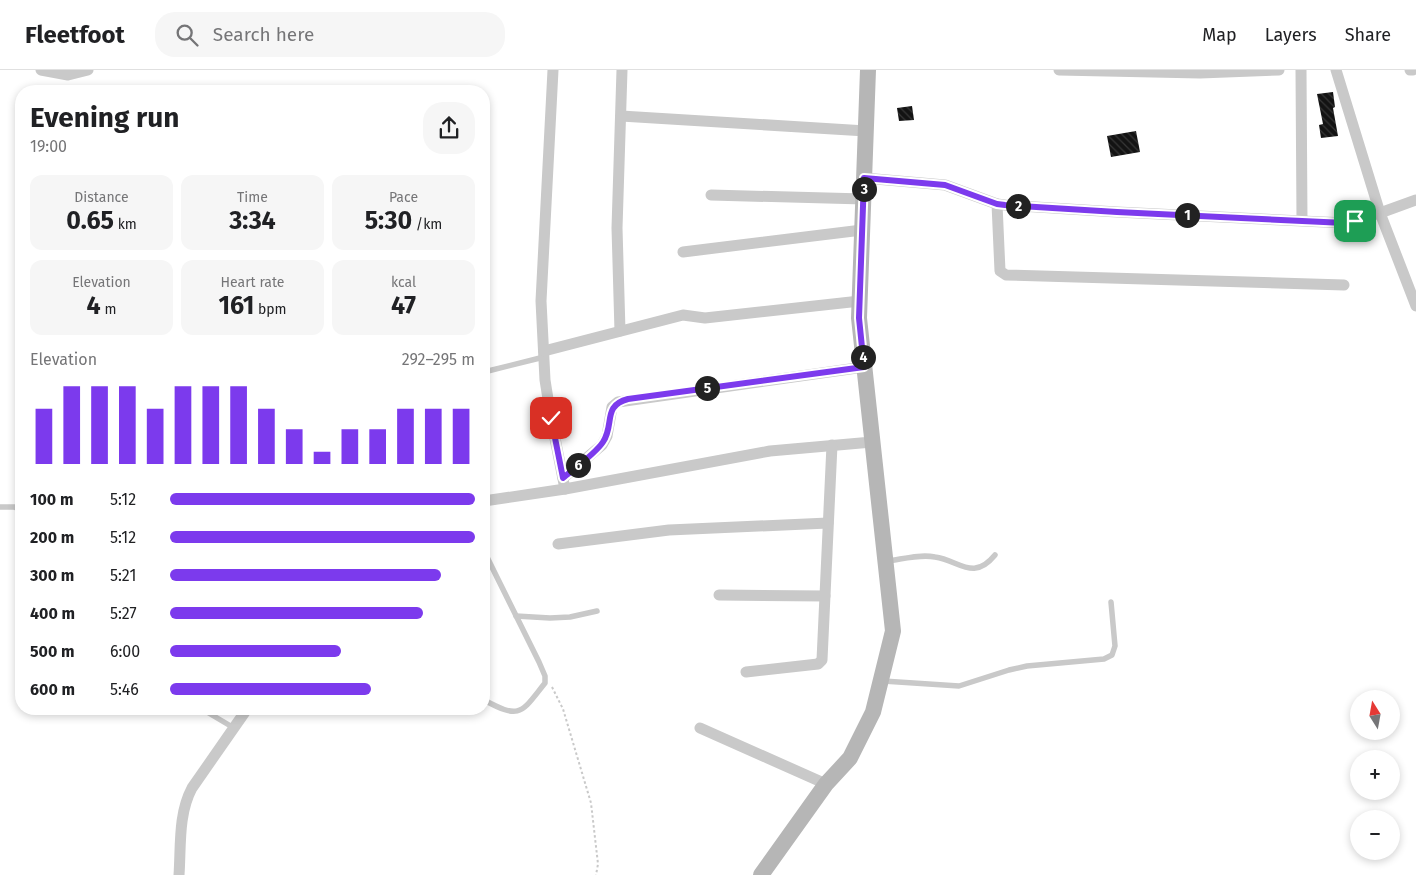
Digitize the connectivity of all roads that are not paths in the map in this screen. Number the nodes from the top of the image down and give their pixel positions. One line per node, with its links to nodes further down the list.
1 (41, 70): 2 (street)
2 (88, 70)
3 (553, 70): 26 (street)
4 (622, 70): 11 (street)
5 (868, 70): 12 (main road)
6 (1059, 70): 10 (street)
7 (1279, 70): 10 (street)
8 (1301, 70): 19 (street)
9 (1336, 70): 18 (street)
10 (1214, 72)
11 (621, 116): 12 (street); 25 (street)
12 (866, 131): 13 (main road)
13 (864, 178): 15 (main road); 17 (street)
14 (711, 195): 15 (street)
15 (864, 199): 20 (main road)
16 (1416, 200): 18 (street)
17 (997, 204): 19 (street); 22 (street)
18 (1380, 213): 19 (street); 24 (street)
19 (1302, 220)
20 (862, 230): 21 (street); 23 (main road)
21 (683, 252)
22 (1344, 285)
23 (860, 301): 25 (street); 27 (main road)
24 (1416, 306)
25 (620, 331): 26 (street)
26 (544, 354): 28 (lane); 31 (street)
27 (864, 367): 29 (main road); 31 (street)
28 (490, 370)
29 (872, 442): 30 (street); 39 (main road)
30 (832, 445): 31 (street); 35 (street)
31 (564, 484): 32 (street)
32 (490, 500)
33 (0, 507): 34 (lane)
34 (15, 507)
35 (828, 524): 36 (street); 41 (street)
36 (558, 544)
37 (995, 555): 39 (lane)
38 (490, 562): 44 (lane)
39 (886, 562): 46 (main road)
40 (719, 595): 41 (street)
41 (825, 596): 45 (street)
42 (1111, 602): 46 (lane)
43 (597, 611): 44 (lane)
44 (516, 616): 47 (lane)
45 (746, 672)
46 (881, 681): 52 (main road)
47 (490, 703)
48 (212, 715): 50 (lane)
49 (243, 715): 50 (street)
50 (234, 728): 53 (street)
51 (700, 728): 52 (street)
52 (826, 784): 54 (main road)
53 (179, 875)
54 (761, 875)

